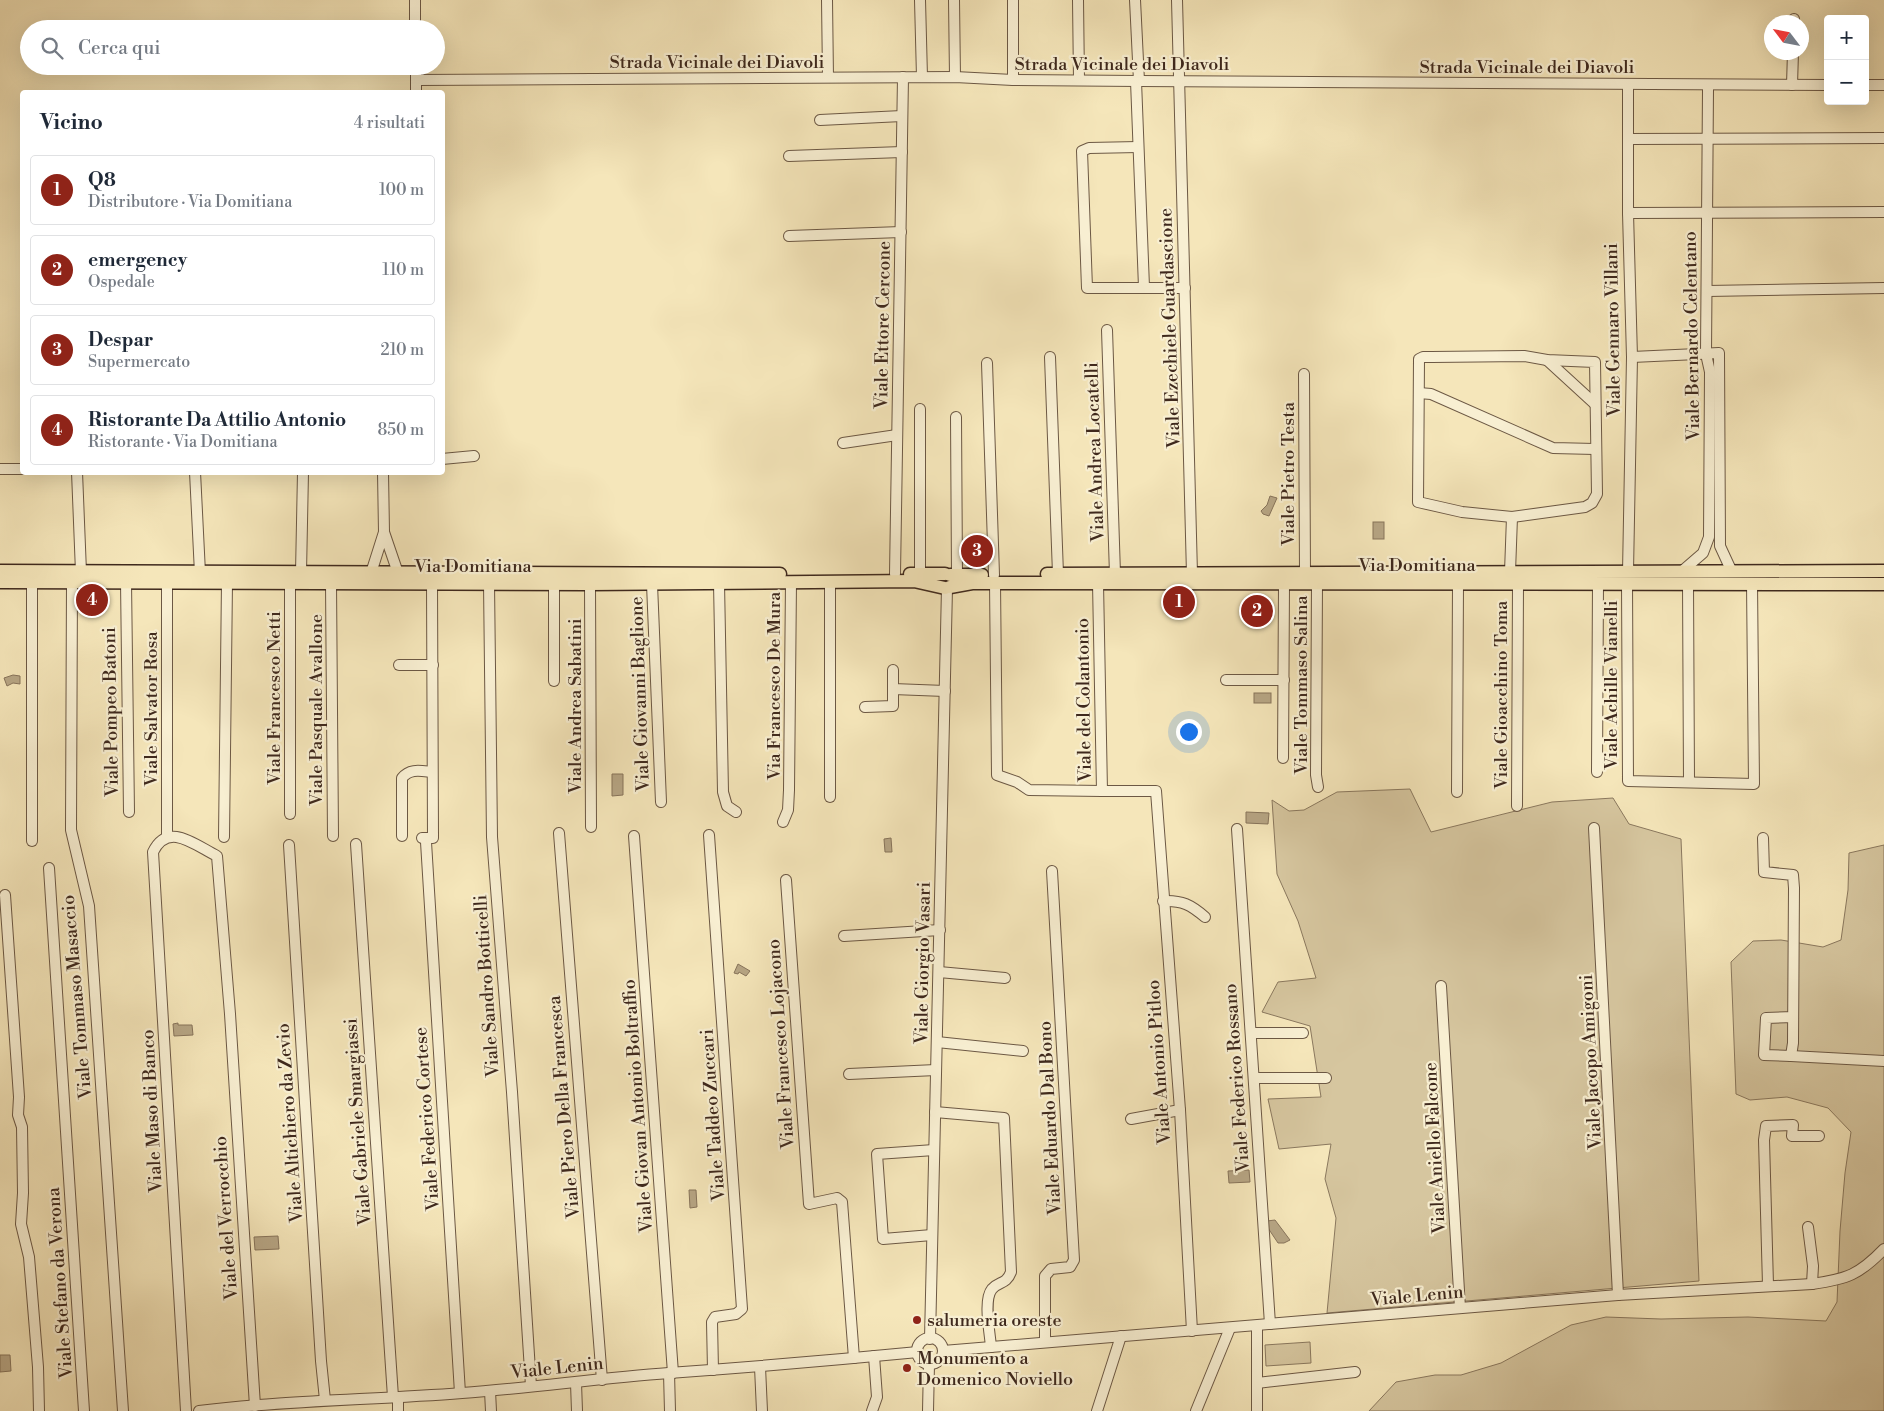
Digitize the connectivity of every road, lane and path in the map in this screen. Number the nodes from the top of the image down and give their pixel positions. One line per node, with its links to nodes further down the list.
1 (415, 0): 9 (street)
2 (827, 0): 12 (street)
3 (920, 0): 14 (street)
4 (954, 0): 15 (street)
5 (1012, 0): 17 (street)
6 (1078, 0): 18 (street)
7 (1135, 0): 19 (street)
8 (1177, 0): 20 (street, Viale Ezechiele Guardascione)
9 (415, 20)
10 (1793, 60): 21 (street)
11 (416, 75): 16 (street)
12 (828, 77): 13 (street, Strada Vicinale dei Diavoli); 16 (street, Strada Vicinale dei Diavoli)
13 (903, 77): 14 (street, Strada Vicinale dei Diavoli); 28 (street, Viale Ettore Cercone)
14 (922, 77): 15 (street, Strada Vicinale dei Diavoli)
15 (955, 77): 17 (street, Strada Vicinale dei Diavoli)
16 (416, 80): 27 (street)
17 (1013, 80): 18 (street, Strada Vicinale dei Diavoli)
18 (1079, 80): 19 (street, Strada Vicinale dei Diavoli)
19 (1137, 81): 20 (street, Strada Vicinale dei Diavoli); 33 (street)
20 (1179, 81): 21 (street, Strada Vicinale dei Diavoli); 42 (street, Viale Ezechiele Guardascione)
21 (1792, 85): 22 (street, Strada Vicinale dei Diavoli)
22 (1824, 85)
23 (1869, 85): 24 (street)
24 (1884, 85)
25 (1628, 88): 32 (street, Viale Gennaro Villani)
26 (1708, 88): 30 (street, Viale Bernardo Celentano)
27 (416, 90)
28 (902, 116): 29 (street); 34 (street, Viale Ettore Cercone)
29 (820, 120)
30 (1709, 138): 31 (street); 32 (street); 38 (street, Viale Bernardo Celentano)
31 (1884, 138)
32 (1628, 139): 37 (street, Viale Gennaro Villani)
33 (1138, 147): 41 (street); 41 (street)
34 (902, 152): 35 (street); 39 (street, Viale Ettore Cercone)
35 (789, 156)
36 (1884, 212): 38 (street)
37 (1628, 213): 38 (street); 48 (street, Viale Gennaro Villani)
38 (1707, 213): 44 (street, Viale Bernardo Celentano)
39 (901, 232): 40 (street); 56 (street, Viale Ettore Cercone)
40 (790, 236)
41 (1144, 288): 42 (street)
42 (1185, 288): 83 (street, Viale Ezechiele Guardascione)
43 (1884, 288): 44 (street)
44 (1707, 291): 46 (street, Viale Bernardo Celentano)
45 (1106, 330): 82 (street, Viale Andrea Locatelli)
46 (1706, 354): 48 (street); 72 (street, Viale Bernardo Celentano); 73 (street, Viale Bernardo Celentano)
47 (1050, 357): 81 (street)
48 (1632, 357): 85 (street, Viale Gennaro Villani)
49 (1547, 360): 52 (street); 53 (street); 53 (street)
50 (987, 363): 86 (street)
51 (1304, 374): 78 (street, Viale Pietro Testa)
52 (1419, 393): 58 (street); 67 (street)
53 (1595, 404): 58 (street)
54 (920, 409): 80 (street)
55 (956, 417): 87 (street, Viale Giorgio Vasari)
56 (897, 436): 57 (street); 79 (street, Viale Ettore Cercone)
57 (843, 442)
58 (1595, 449): 67 (street)
59 (474, 456): 60 (street)
60 (445, 459)
61 (20, 469): 62 (street)
62 (0, 470)
63 (77, 475): 84 (street, Viale Tommaso Masaccio)
64 (195, 475): 74 (street)
65 (303, 475): 75 (street)
66 (383, 475): 68 (street)
67 (1512, 516): 71 (street)
68 (384, 532): 76 (street); 77 (street)
69 (1884, 571): 73 (main road, Via Domitiana)
70 (0, 572): 84 (main road, Via Domitiana)
71 (1510, 572): 78 (main road, Via Domitiana); 85 (main road, Via Domitiana)
72 (1681, 572): 73 (main road, Via Domitiana); 85 (main road, Via Domitiana)
73 (1732, 572)
74 (200, 573): 75 (main road, Via Domitiana); 84 (main road, Via Domitiana)
75 (301, 573): 76 (main road, Via Domitiana)
76 (371, 573): 77 (main road, Via Domitiana)
77 (398, 573): 79 (main road, Via Domitiana)
78 (1305, 573): 83 (main road, Via Domitiana)
79 (895, 574): 80 (main road, Via Domitiana)
80 (920, 574): 87 (main road, Via Domitiana)
81 (1058, 574): 82 (main road, Via Domitiana); 86 (main road, Via Domitiana)
82 (1115, 574): 83 (main road, Via Domitiana)
83 (1192, 574)
84 (77, 577): 89 (main road, Via Domitiana); 90 (main road, Via Domitiana); 214 (street, Viale Tommaso Masaccio)
85 (1628, 578): 104 (main road, Via Domitiana); 105 (main road, Via Domitiana); 124 (street, Viale Achille Vianelli)
86 (995, 579): 87 (main road, Via Domitiana); 100 (main road, Via Domitiana); 126 (street)
87 (949, 581): 94 (main road, Via Domitiana); 119 (street, Viale Giorgio Vasari)
88 (0, 582): 89 (main road, Via Domitiana)
89 (32, 582): 147 (street)
90 (126, 582): 91 (main road, Via Domitiana); 132 (street, Viale Pompeo Batoni)
91 (167, 582): 92 (main road, Via Domitiana); 140 (street, Viale Salvator Rosa)
92 (227, 582): 95 (main road, Via Domitiana); 145 (street)
93 (791, 582): 94 (main road, Via Domitiana); 99 (main road, Via Domitiana); 135 (street, Via Francesco De Mura)
94 (830, 582): 129 (street)
95 (290, 583): 96 (main road, Via Domitiana); 134 (street, Viale Francesco Netti)
96 (331, 583): 97 (main road, Via Domitiana); 141 (street, Viale Pasquale Avallone)
97 (432, 583): 98 (main road, Via Domitiana); 112 (street)
98 (489, 583): 107 (main road, Via Domitiana); 204 (street, Viale Sandro Botticelli)
99 (719, 583): 109 (main road, Via Domitiana); 133 (street)
100 (1098, 583): 110 (main road, Via Domitiana); 126 (street, Viale del Colantonio)
101 (1317, 583): 102 (main road, Via Domitiana); 110 (main road, Via Domitiana); 125 (street, Viale Tommaso Salina)
102 (1458, 583): 103 (main road, Via Domitiana); 128 (street)
103 (1518, 583): 104 (main road, Via Domitiana); 131 (street, Viale Gioacchino Toma)
104 (1598, 583): 123 (street)
105 (1688, 583): 106 (main road, Via Domitiana); 124 (street)
106 (1752, 583): 111 (main road, Via Domitiana); 124 (street, Viale Achille Vianelli)
107 (554, 584): 108 (main road, Via Domitiana); 117 (street)
108 (590, 584): 109 (main road, Via Domitiana); 136 (street, Viale Andrea Sabatini)
109 (652, 584): 130 (street, Viale Giovanni Baglione)
110 (1284, 584): 116 (street)
111 (1884, 584)
112 (433, 665): 113 (street); 122 (street)
113 (399, 666)
114 (893, 670): 118 (street)
115 (1226, 680): 116 (street)
116 (1284, 680): 121 (street)
117 (554, 681)
118 (893, 689): 119 (street); 120 (street)
119 (945, 691): 156 (street, Viale Giorgio Vasari)
120 (864, 706)
121 (1283, 758)
122 (432, 772): 142 (street); 206 (street, Viale Federico Cortese)
123 (1597, 772)
124 (1689, 781)
125 (1318, 787)
126 (1102, 791): 127 (street, Viale del Colantonio)
127 (1156, 791): 154 (street, Viale Antonio Pitloo)
128 (1457, 792)
129 (830, 797)
130 (661, 802)
131 (1517, 806)
132 (129, 812)
133 (736, 812)
134 (290, 814)
135 (783, 822)
136 (592, 828)
137 (1594, 828): 182 (street, Viale Jacopo Amigoni)
138 (1237, 829): 162 (street, Viale Federico Rossano)
139 (559, 833): 201 (street, Viale Piero Della Francesca)
140 (167, 836): 209 (street, Viale del Verrocchio); 215 (street, Viale Maso di Banco)
141 (333, 836)
142 (402, 836)
143 (634, 836): 200 (street, Viale Giovan Antonio Boltraffio)
144 (709, 836): 198 (street, Viale Taddeo Zuccari)
145 (224, 837)
146 (1763, 838): 161 (street)
147 (32, 841)
148 (356, 844): 207 (street, Viale Gabriele Smargiassi)
149 (288, 845): 208 (street, Viale Altichiero da Zevio)
150 (49, 868): 213 (street, Viale Stefano da Verona)
151 (1052, 871): 190 (street, Viale Eduardo Dal Bono)
152 (786, 880): 195 (street, Viale Francesco Lojacono)
153 (5, 894): 212 (street)
154 (1163, 901): 155 (street); 172 (street, Viale Antonio Pitloo)
155 (1205, 917)
156 (940, 930): 157 (street); 158 (street, Viale Giorgio Vasari)
157 (844, 936)
158 (938, 972): 159 (street); 164 (street, Viale Giorgio Vasari)
159 (1005, 978)
160 (1441, 986): 183 (street, Viale Aniello Falcone)
161 (1793, 1017): 166 (street); 166 (street)
162 (1251, 1033): 163 (street); 170 (street, Viale Federico Rossano)
163 (1302, 1033)
164 (937, 1042): 165 (street); 168 (street, Viale Giorgio Vasari)
165 (1023, 1051)
166 (1791, 1056): 167 (street)
167 (1884, 1061)
168 (936, 1070): 169 (street); 173 (street, Viale Giorgio Vasari)
169 (849, 1074)
170 (1254, 1078): 171 (street); 184 (street, Viale Federico Rossano)
171 (1326, 1078)
172 (1180, 1110): 174 (street); 187 (street, Viale Antonio Pitloo)
173 (935, 1112): 176 (street, Viale Giorgio Vasari); 191 (street)
174 (1131, 1119)
175 (1818, 1136): 181 (street)
176 (934, 1150): 178 (street, Viale Giorgio Vasari); 178 (street)
177 (1808, 1227): 180 (street)
178 (932, 1235): 189 (street, Viale Giorgio Vasari)
179 (1884, 1249): 180 (street, Viale Lenin)
180 (1812, 1284): 181 (street, Viale Lenin)
181 (1768, 1286): 182 (street, Viale Lenin)
182 (1618, 1295): 183 (street, Viale Lenin)
183 (1460, 1308): 184 (street, Viale Lenin)
184 (1270, 1324): 185 (street, Viale Lenin)
185 (1257, 1326): 186 (street, Viale Lenin); 203 (street)
186 (1230, 1328): 187 (street, Viale Lenin); 225 (street)
187 (1192, 1331): 188 (street, Viale Lenin)
188 (1121, 1336): 190 (street, Viale Lenin); 224 (street)
189 (930, 1338): 192 (street); 193 (street)
190 (1045, 1342): 191 (street, Viale Lenin)
191 (991, 1347): 192 (street, Viale Lenin)
192 (943, 1351): 196 (street)
193 (918, 1352): 194 (street, Viale Lenin); 196 (street)
194 (874, 1356): 195 (street, Viale Lenin); 222 (street)
195 (854, 1358): 197 (street, Viale Lenin)
196 (929, 1364): 223 (street)
197 (760, 1366): 198 (street, Viale Lenin); 221 (street)
198 (713, 1370): 200 (street, Viale Lenin)
199 (1355, 1372): 203 (street)
200 (671, 1373): 201 (street, Viale Lenin); 220 (street, Viale Giovan Antonio Boltraffio)
201 (602, 1380): 202 (street, Viale Lenin)
202 (576, 1383): 204 (street, Viale Lenin); 219 (street)
203 (1256, 1383): 226 (street)
204 (531, 1386): 205 (street, Viale Lenin)
205 (490, 1391): 206 (street, Viale Lenin); 218 (street)
206 (460, 1393): 207 (street, Viale Lenin)
207 (396, 1397): 208 (street, Viale Lenin); 217 (street, Viale Gabriele Smargiassi)
208 (325, 1400): 210 (street, Viale Lenin)
209 (255, 1406): 210 (street, Viale Lenin); 211 (street, Viale Lenin)
210 (305, 1406)
211 (212, 1410): 216 (street, Viale Lenin)
212 (39, 1411)
213 (84, 1411)
214 (123, 1411)
215 (186, 1411)
216 (199, 1411)
217 (398, 1411)
218 (491, 1411)
219 (577, 1411)
220 (670, 1411)
221 (762, 1411)
222 (872, 1411)
223 (928, 1411)
224 (1097, 1411)
225 (1196, 1411)
226 (1257, 1411)

